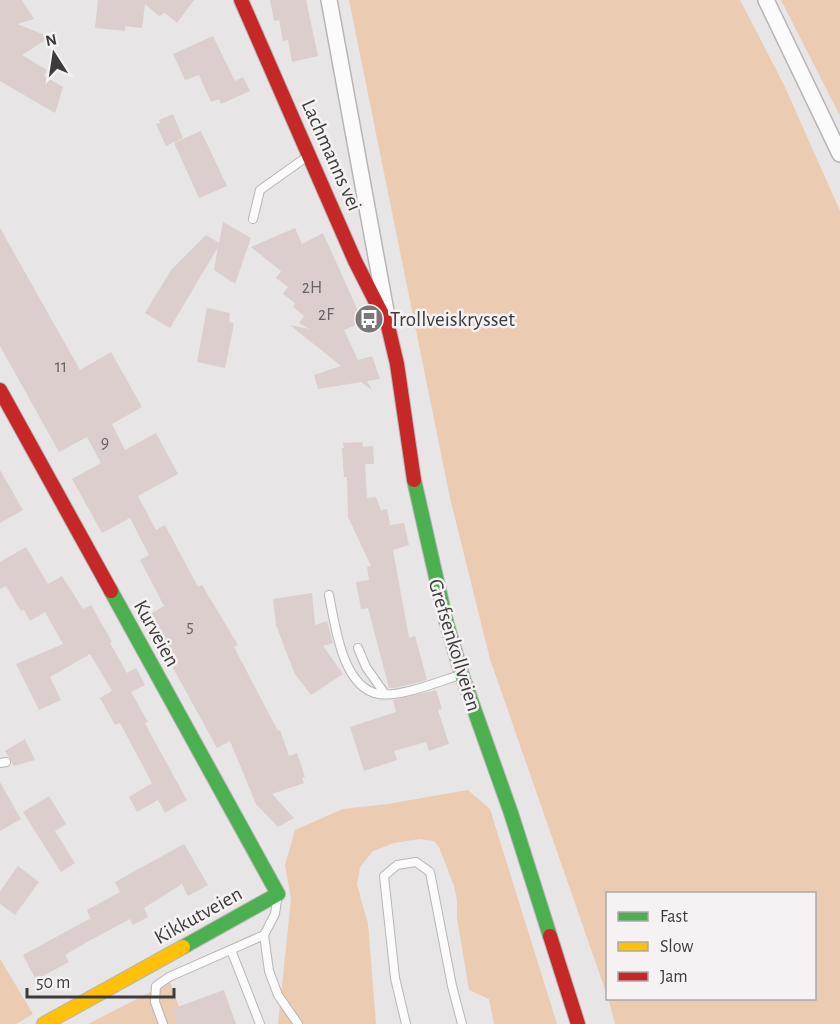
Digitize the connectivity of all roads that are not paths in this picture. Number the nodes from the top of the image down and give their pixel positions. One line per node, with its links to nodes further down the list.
1 (241, 0): 5 (street, Lachmanns vei)
2 (329, 0): 7 (street, Grefsenkollveien)
3 (766, 0): 4 (street)
4 (840, 154)
5 (309, 155): 6 (lane); 8 (street, Lachmanns vei)
6 (253, 219)
7 (377, 255): 8 (street); 9 (street, Grefsenkollveien)
8 (355, 261): 9 (street, Lachmanns vei)
9 (388, 326): 13 (street, Grefsenkollveien)
10 (0, 390): 15 (street, Kurveien)
11 (329, 595): 14 (lane)
12 (358, 648): 14 (lane)
13 (462, 675): 14 (lane); 24 (street, Grefsenkollveien)
14 (385, 694)
15 (278, 894): 16 (lane); 18 (street, Kikkutveien)
16 (264, 935): 17 (lane); 21 (lane)
17 (231, 950): 19 (lane); 20 (lane)
18 (44, 1024)
19 (163, 1024)
20 (260, 1024)
21 (298, 1024)
22 (406, 1024): 23 (lane)
23 (462, 1024)
24 (578, 1024)

